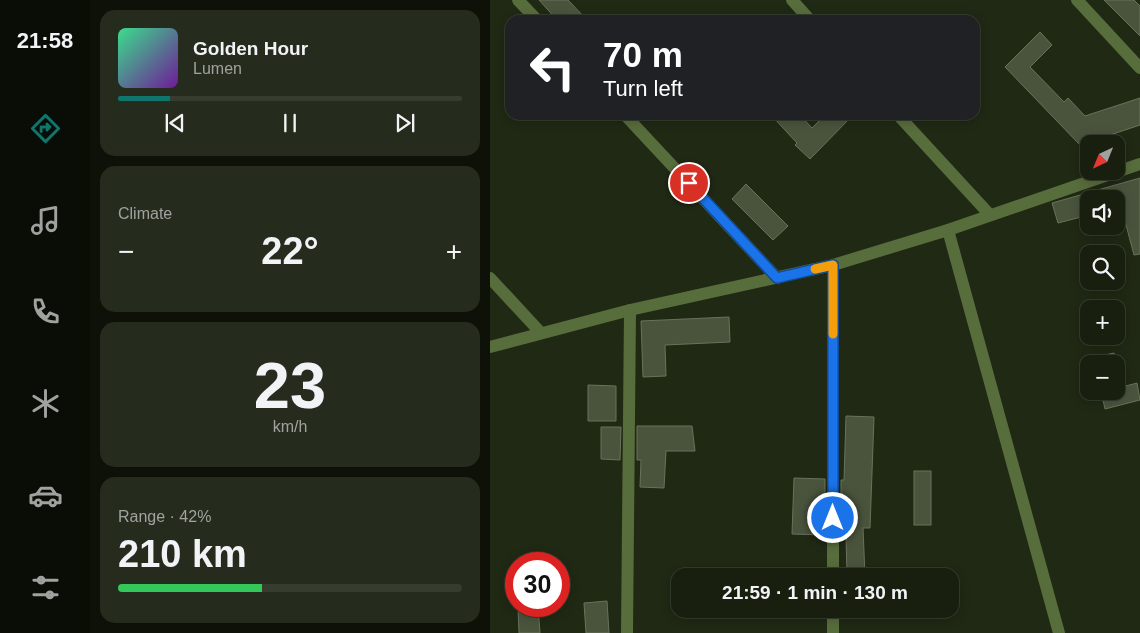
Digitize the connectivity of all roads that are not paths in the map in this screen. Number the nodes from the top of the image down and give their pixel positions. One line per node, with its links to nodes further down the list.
1 (518, 0): 4 (street)
2 (792, 0): 5 (street)
3 (1077, 0): 6 (street)
4 (532, 15)
5 (806, 15)
6 (1140, 68)
7 (630, 120): 14 (street)
8 (903, 120): 10 (street)
9 (1140, 164): 10 (street)
10 (990, 215): 11 (street)
11 (948, 230): 12 (street); 22 (street)
12 (833, 265): 14 (street); 18 (street)
13 (490, 278): 16 (street)
14 (777, 278): 15 (street)
15 (630, 310): 16 (street); 20 (street)
16 (541, 334): 17 (street)
17 (490, 347)
18 (833, 568)
19 (833, 618): 21 (street)
20 (627, 633)
21 (833, 633)
22 (1059, 633)

